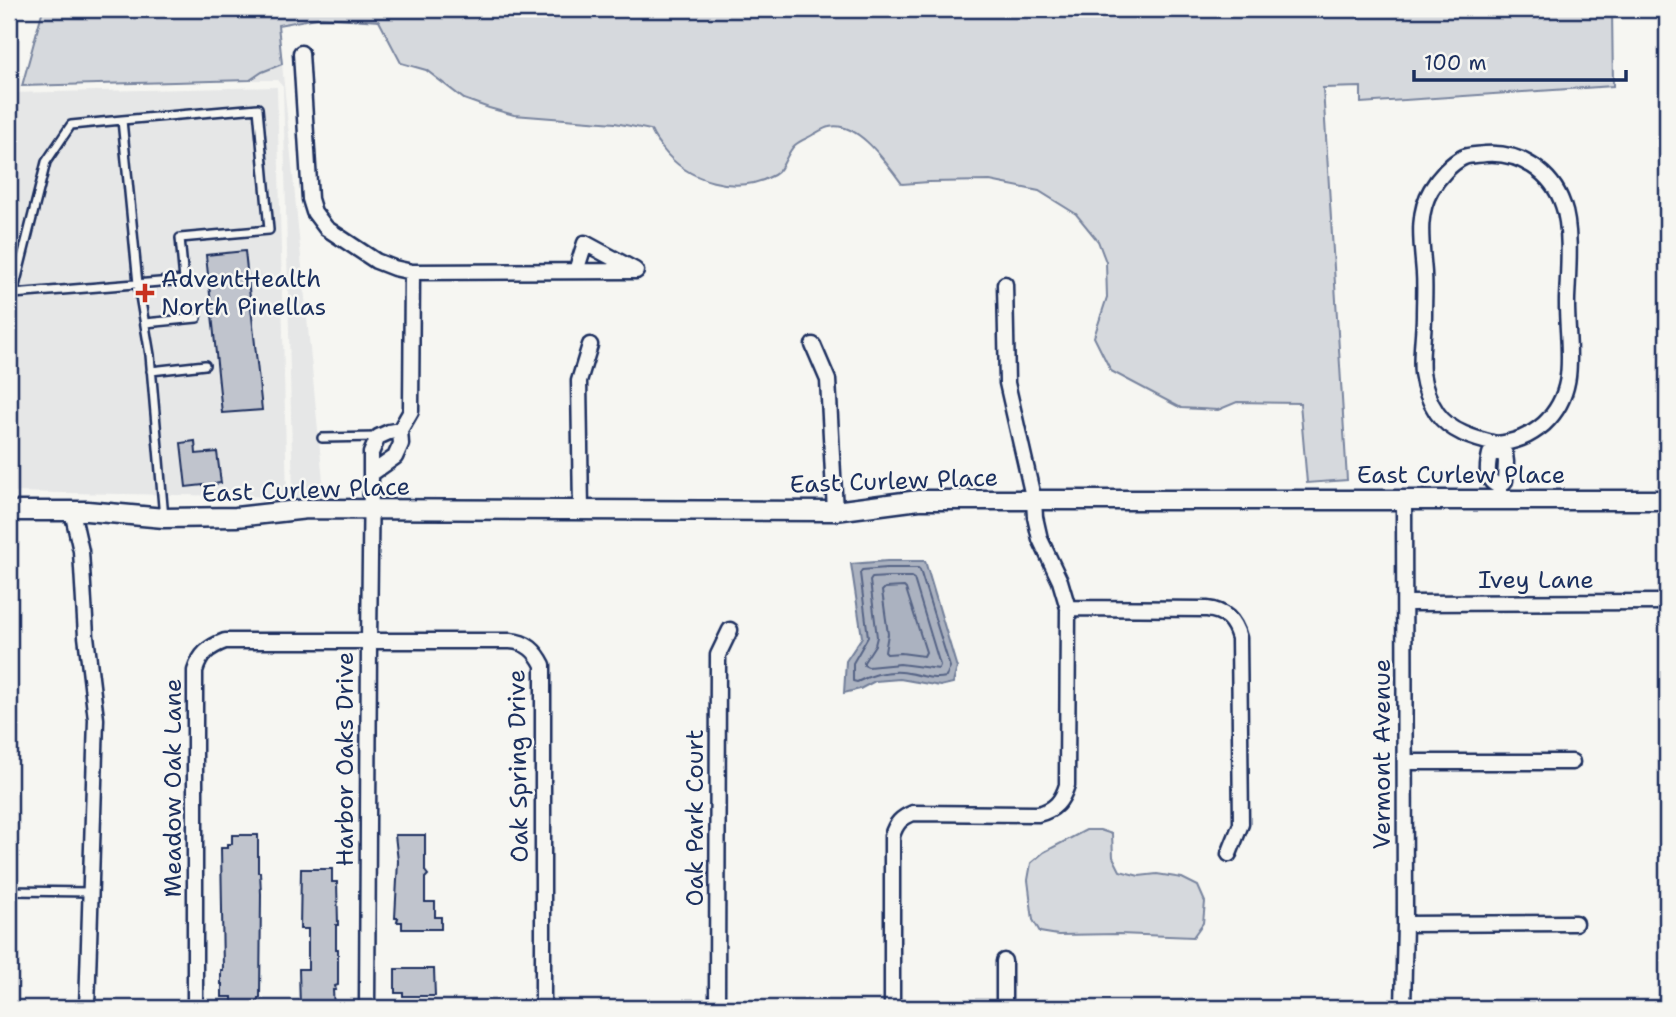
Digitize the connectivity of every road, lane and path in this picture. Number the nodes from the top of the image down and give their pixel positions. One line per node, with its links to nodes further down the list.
1 (301, 54): 4 (street)
2 (122, 120): 5 (lane); 5 (lane); 5 (lane)
3 (576, 271): 4 (street)
4 (412, 272): 13 (street)
5 (138, 284): 8 (lane)
6 (1005, 284): 21 (street)
7 (197, 318): 8 (lane)
8 (145, 323): 12 (lane)
9 (590, 345): 23 (street)
10 (813, 345): 24 (street)
11 (205, 365): 12 (lane)
12 (151, 371): 27 (lane)
13 (400, 430): 14 (street); 17 (street)
14 (378, 437): 15 (lane); 17 (street, Harbor Oaks Drive)
15 (322, 438)
16 (1496, 448): 16 (street); 18 (street)
17 (372, 474): 22 (street, Harbor Oaks Drive)
18 (1499, 493): 19 (street, East Curlew Place); 20 (street, East Curlew Place)
19 (1404, 500): 21 (street, East Curlew Place); 29 (street, Vermont Avenue)
20 (1667, 500)
21 (1034, 501): 24 (street, East Curlew Place); 30 (street)
22 (370, 510): 23 (street, East Curlew Place); 27 (street, East Curlew Place); 32 (street, Harbor Oaks Drive)
23 (581, 510): 24 (street, East Curlew Place)
24 (835, 510)
25 (72, 511): 26 (street, East Curlew Place); 27 (street, East Curlew Place); 37 (street)
26 (9, 512)
27 (164, 519)
28 (1667, 602): 29 (street, Ivey Lane)
29 (1405, 603): 33 (street, Vermont Avenue)
30 (1068, 608): 35 (street); 46 (street)
31 (730, 631): 45 (street, Oak Park Court)
32 (369, 641): 42 (street, Meadow Oak Lane); 43 (street, Harbor Oaks Drive); 44 (street, Oak Spring Drive)
33 (1405, 762): 34 (street); 39 (street, Vermont Avenue)
34 (1572, 762)
35 (1229, 854)
36 (9, 891): 37 (lane)
37 (92, 892): 41 (street)
38 (1575, 923): 39 (street)
39 (1405, 924): 48 (street, Vermont Avenue)
40 (1004, 961): 47 (street)
41 (88, 1008)
42 (195, 1008)
43 (367, 1008)
44 (543, 1008)
45 (717, 1008)
46 (892, 1008)
47 (1004, 1008)
48 (1403, 1008)

